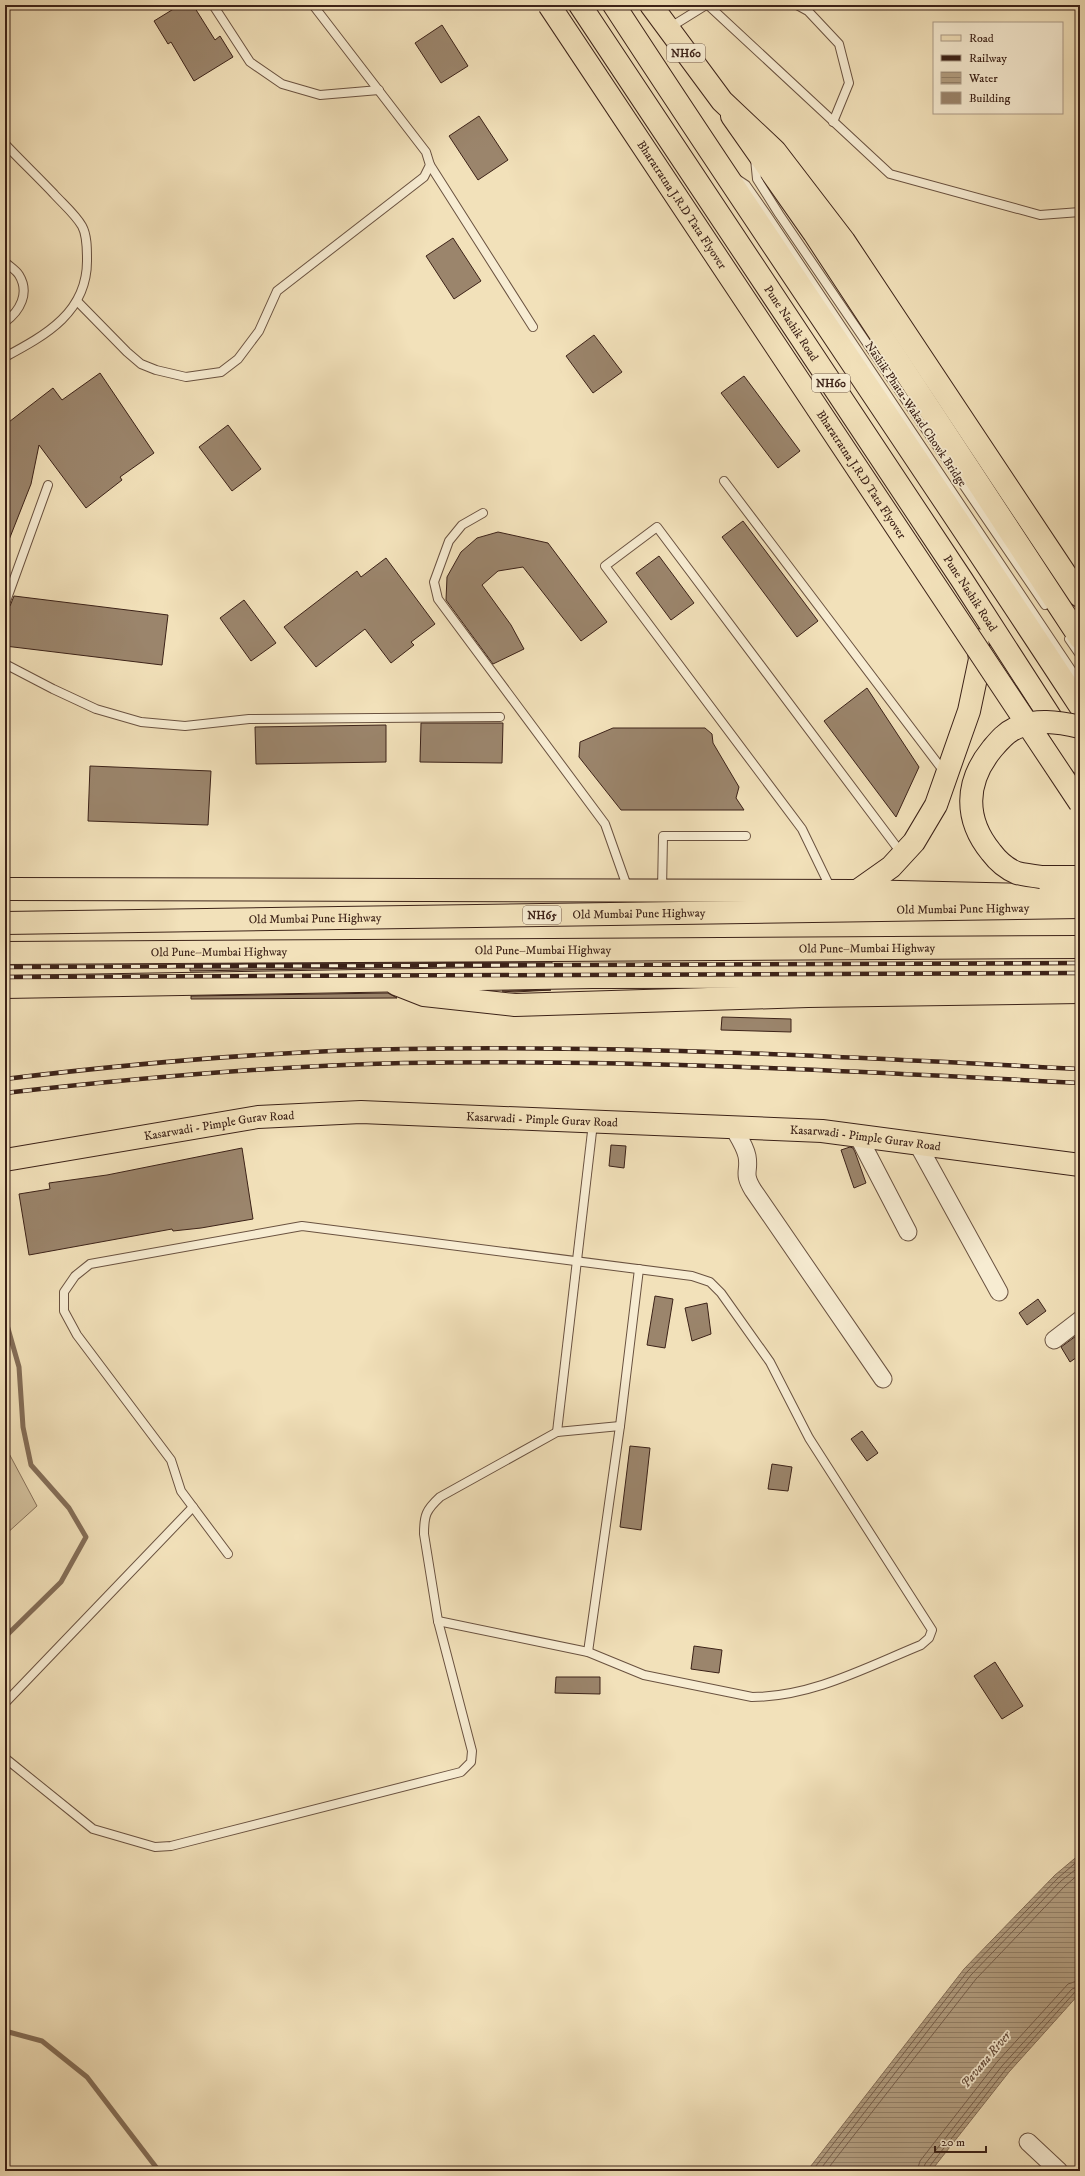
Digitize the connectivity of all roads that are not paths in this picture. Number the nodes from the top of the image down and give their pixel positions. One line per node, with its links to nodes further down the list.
1 (213, 5): 10 (lane)
2 (313, 5): 10 (lane)
3 (549, 5): 39 (main road, Bharatratna J.R.D Tata Flyover, bridge)
4 (580, 5): 26 (main road, Pune Nashik Road / NH60)
5 (614, 5): 16 (main road)
6 (651, 5): 9 (main road, NH60)
7 (707, 5): 9 (lane); 12 (lane)
8 (797, 5): 12 (lane)
9 (668, 29): 11 (main road, NH60)
10 (379, 90): 15 (lane)
11 (722, 101): 14 (main road); 27 (main road, NH60)
12 (833, 122): 17 (lane)
13 (5, 144): 19 (lane)
14 (754, 150): 29 (lane, Nashik Phata-Wakad Chowk Bridge); 30 (main road)
15 (430, 165): 19 (lane); 21 (lane)
16 (721, 168): 33 (lane, Nashik Phata-Wakad Chowk Bridge); 34 (main road)
17 (1080, 212)
18 (5, 262): 20 (lane)
19 (77, 301): 22 (lane)
20 (5, 322)
21 (533, 327)
22 (5, 357)
23 (724, 481): 38 (lane)
24 (48, 485): 28 (lane)
25 (483, 513): 44 (lane)
26 (962, 580): 37 (main road, Pune Nashik Road / NH60); 38 (main road)
27 (1080, 596)
28 (5, 604)
29 (1050, 612)
30 (1072, 634): 31 (lane)
31 (1080, 655)
32 (5, 664): 35 (lane)
33 (1080, 683)
34 (1080, 706)
35 (500, 717)
36 (1080, 727): 42 (main road, bridge)
37 (1080, 763)
38 (947, 776): 41 (main road)
39 (1080, 803)
40 (746, 836): 45 (lane)
41 (902, 854): 46 (lane); 47 (main road)
42 (1080, 877)
43 (5, 889): 44 (main road)
44 (628, 890): 45 (main road)
45 (662, 890): 46 (main road)
46 (832, 891): 47 (main road)
47 (857, 891): 48 (main road)
48 (1080, 899)
49 (1080, 907): 50 (main road, Old Mumbai Pune Highway / NH65)
50 (5, 923)
51 (1080, 947): 52 (main road, Old Pune–Mumbai Highway)
52 (5, 953)
53 (1080, 976): 54 (main road)
54 (387, 980): 55 (main road); 56 (main road)
55 (5, 987)
56 (1080, 992)
57 (593, 1122): 58 (main road, Kasarwadi - Pimple Gurav Road); 61 (main road, Kasarwadi - Pimple Gurav Road); 64 (lane)
58 (733, 1127): 59 (main road, Kasarwadi - Pimple Gurav Road); 69 (street)
59 (858, 1136): 60 (main road, Kasarwadi - Pimple Gurav Road); 63 (street)
60 (917, 1143): 62 (main road, Kasarwadi - Pimple Gurav Road); 66 (street)
61 (5, 1160)
62 (1080, 1165)
63 (908, 1232)
64 (576, 1261): 65 (lane); 71 (lane); 72 (lane)
65 (639, 1269): 70 (lane); 75 (lane)
66 (999, 1292)
67 (1080, 1320): 68 (street)
68 (1054, 1340)
69 (883, 1379)
70 (620, 1426): 71 (lane); 75 (lane)
71 (557, 1432): 74 (lane)
72 (193, 1508): 73 (lane); 76 (lane)
73 (228, 1554)
74 (438, 1621): 75 (lane); 77 (lane)
75 (588, 1652)
76 (5, 1703)
77 (5, 1758)
78 (1028, 2142): 79 (street)
79 (1059, 2171)

